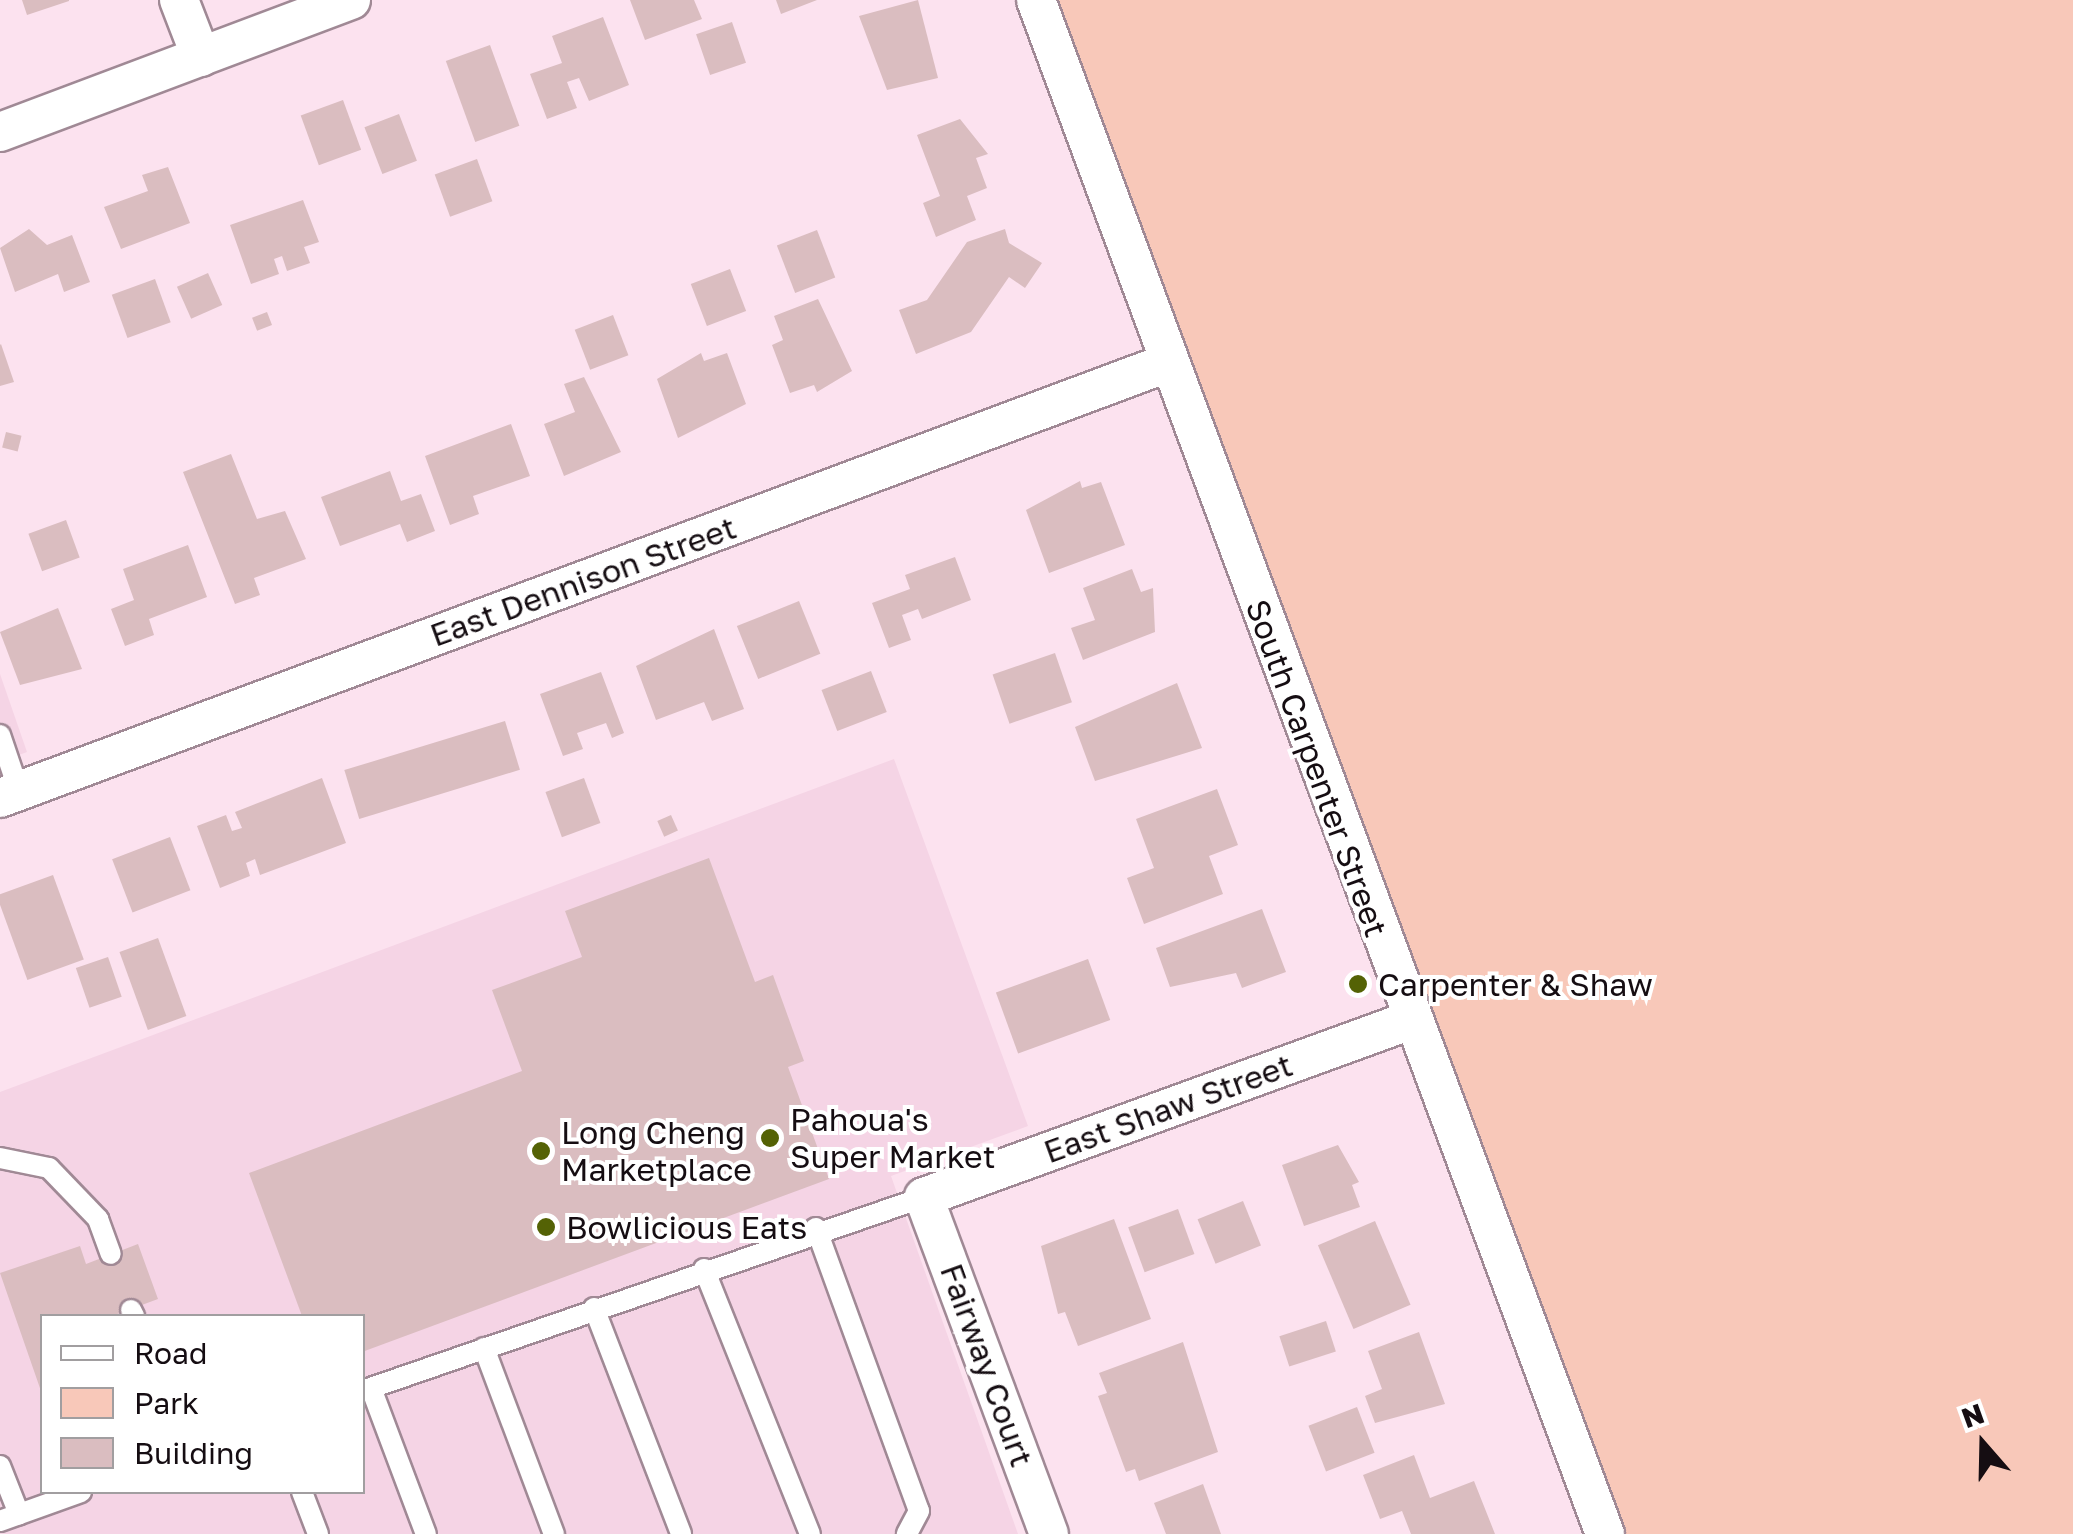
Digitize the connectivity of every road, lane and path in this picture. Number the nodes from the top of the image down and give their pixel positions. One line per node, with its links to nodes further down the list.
1 (179, 0): 4 (street)
2 (351, 0): 4 (street)
3 (1036, 0): 6 (street, South Carpenter Street)
4 (200, 57): 5 (street)
5 (0, 132)
6 (1167, 363): 8 (street, East Dennison Street); 9 (street, South Carpenter Street)
7 (0, 735): 8 (lane)
8 (10, 794)
9 (1411, 1020): 11 (street, East Shaw Street); 29 (street, South Carpenter Street)
10 (0, 1158): 13 (lane)
11 (924, 1197): 12 (lane); 28 (street, Fairway Court)
12 (816, 1228): 14 (lane); 27 (lane)
13 (112, 1254)
14 (704, 1269): 15 (lane); 26 (lane)
15 (594, 1308): 16 (lane); 25 (lane)
16 (484, 1348): 17 (lane); 24 (lane)
17 (367, 1389): 23 (lane)
18 (0, 1466): 21 (lane)
19 (76, 1494): 21 (lane)
20 (303, 1494): 22 (lane)
21 (10, 1517)
22 (318, 1534)
23 (426, 1534)
24 (554, 1534)
25 (680, 1534)
26 (810, 1534)
27 (907, 1534)
28 (1049, 1534)
29 (1605, 1534)

